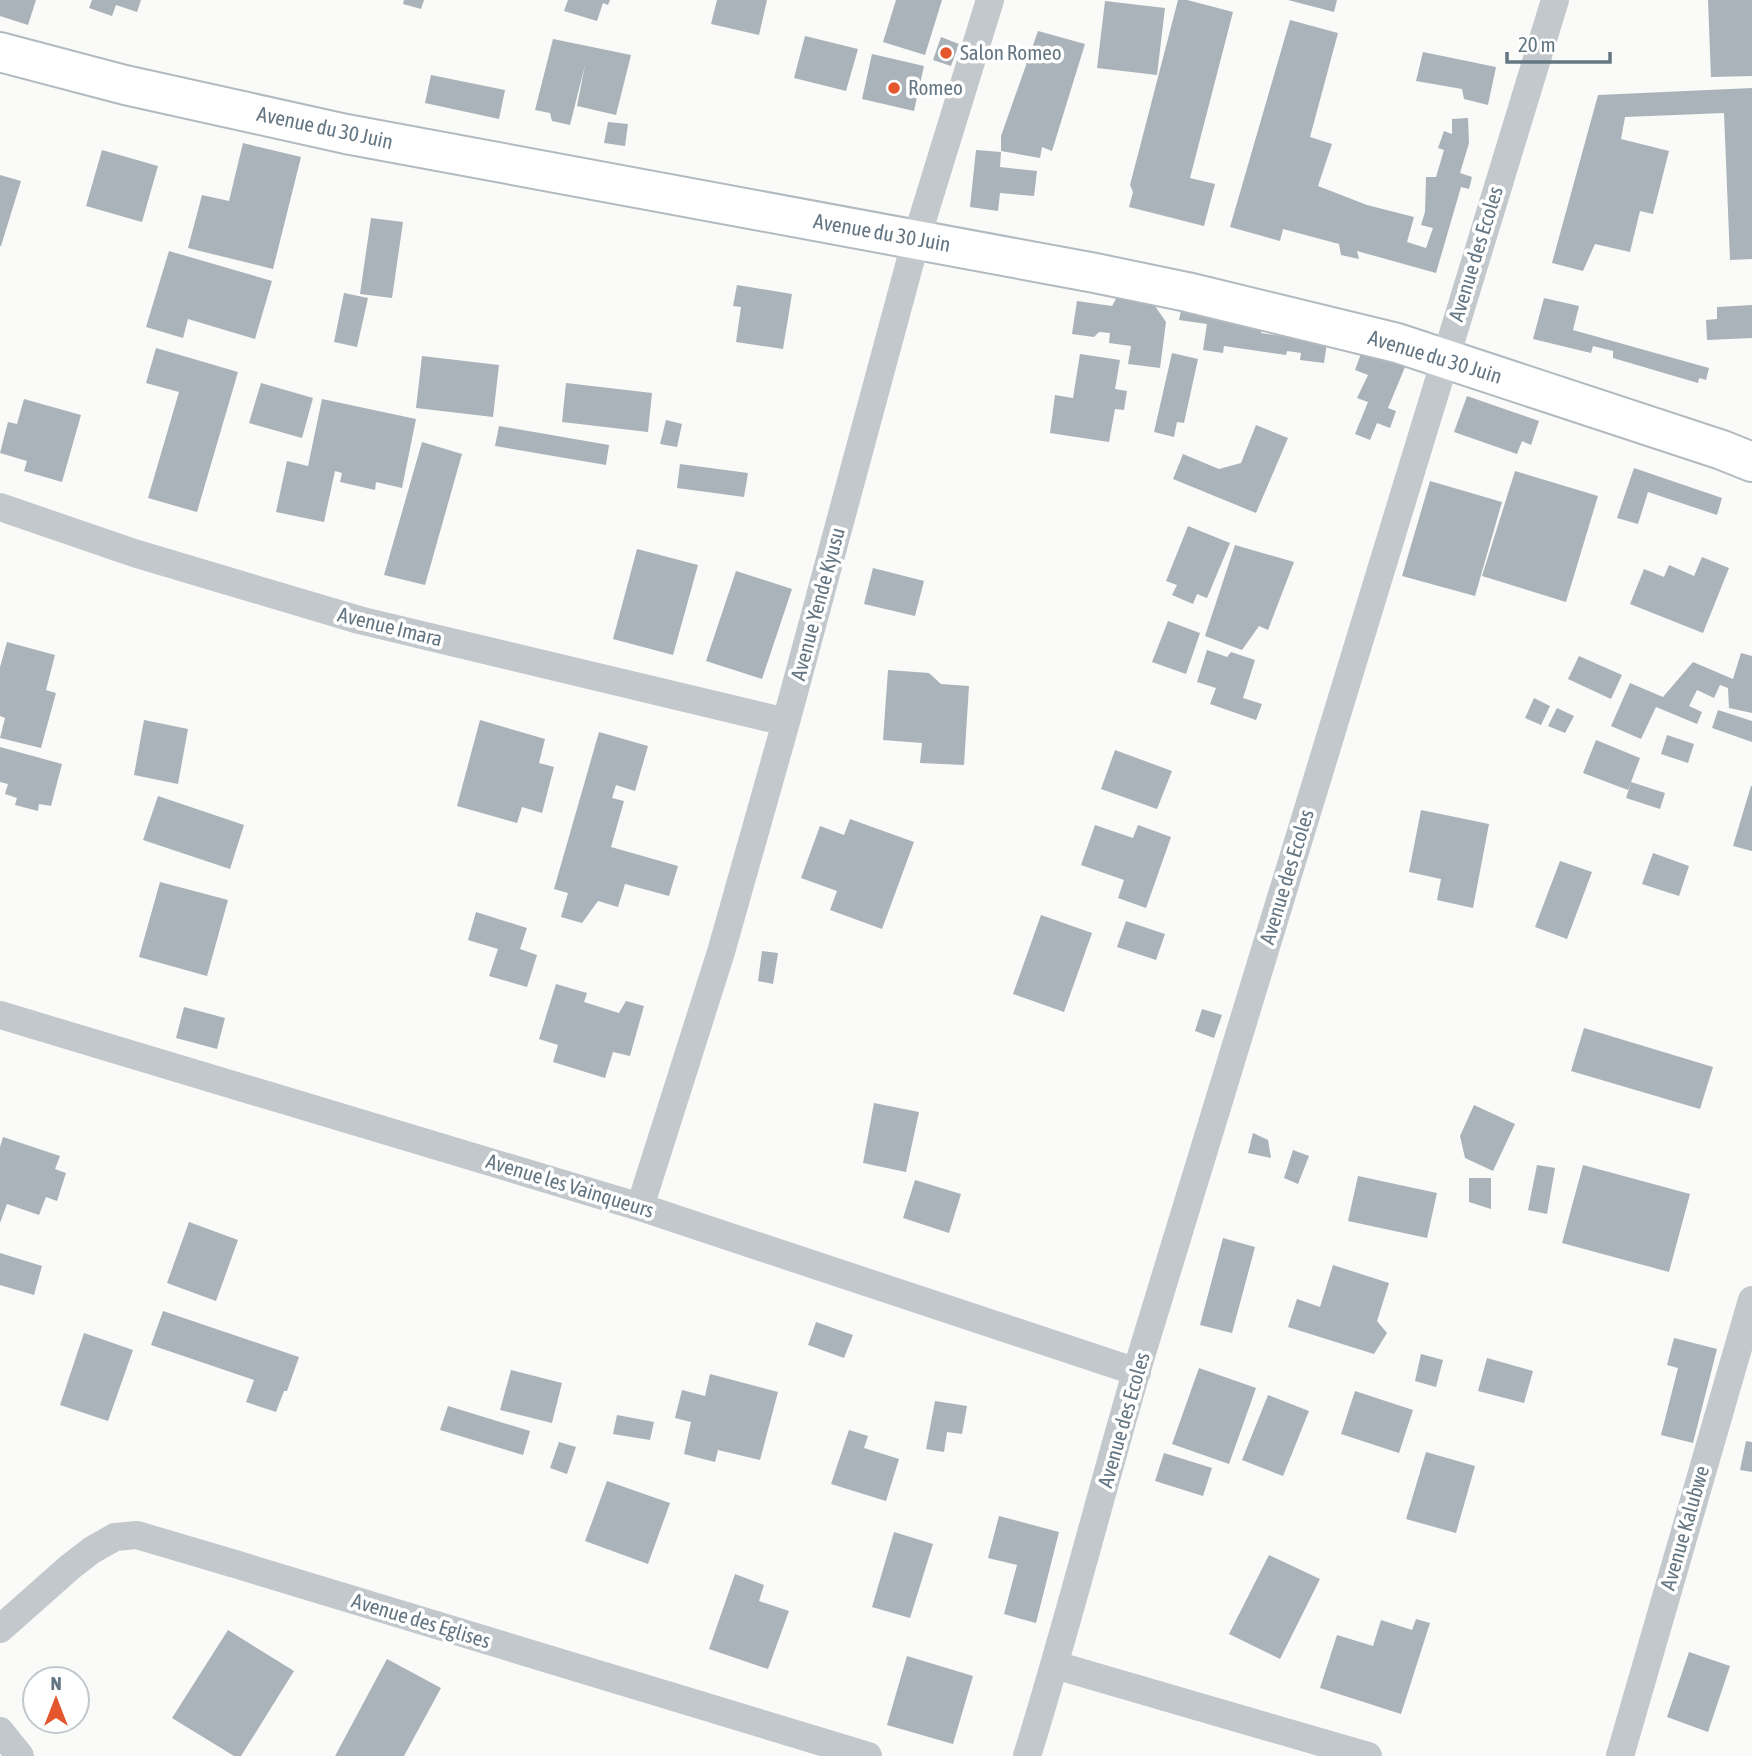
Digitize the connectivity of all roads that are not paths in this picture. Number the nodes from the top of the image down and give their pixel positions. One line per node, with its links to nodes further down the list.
1 (990, 0): 4 (street, Avenue Yende Kyusu)
2 (1555, 0): 5 (street, Avenue des Ecoles)
3 (0, 51): 4 (street, Avenue du 30 Juin)
4 (916, 240): 5 (street, Avenue du 30 Juin); 8 (street, Avenue Yende Kyusu)
5 (1444, 358): 6 (street, Avenue du 30 Juin); 12 (street, Avenue des Ecoles)
6 (1752, 462)
7 (0, 508): 8 (street, Avenue Imara)
8 (786, 722): 10 (street, Avenue Yende Kyusu)
9 (0, 1015): 10 (street, Avenue les Vainqueurs)
10 (640, 1207): 12 (street, Avenue les Vainqueurs)
11 (1752, 1300): 20 (street, Avenue Kalubwe)
12 (1137, 1371): 14 (street, Avenue des Ecoles)
13 (0, 1629): 17 (street, Avenue des Eglises)
14 (1055, 1665): 18 (street, Avenue des Ecoles); 19 (street)
15 (0, 1731): 16 (street)
16 (20, 1756)
17 (868, 1756)
18 (1027, 1756)
19 (1368, 1756)
20 (1620, 1756)

